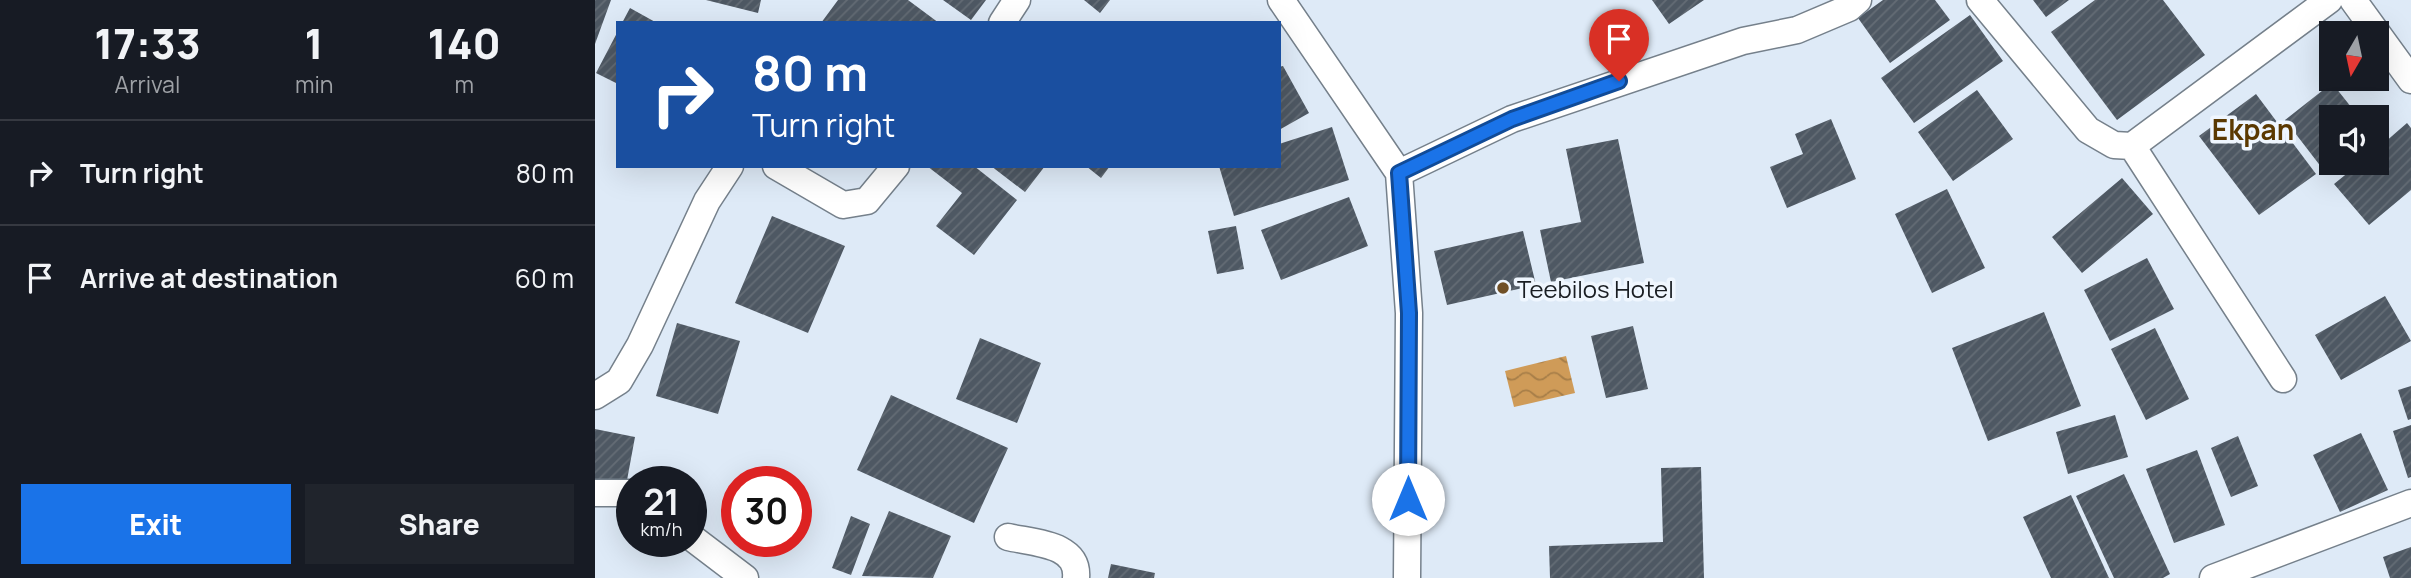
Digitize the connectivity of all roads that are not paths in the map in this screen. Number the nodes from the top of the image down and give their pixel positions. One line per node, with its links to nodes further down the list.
1 (1017, 0): 7 (street)
2 (1281, 0): 13 (street)
3 (1858, 0): 13 (street)
4 (1980, 0): 9 (street)
5 (2329, 0): 9 (street)
6 (2353, 0): 8 (street)
7 (1003, 21)
8 (2411, 80)
9 (2132, 146): 14 (street)
10 (729, 168): 15 (street)
11 (779, 168): 12 (street)
12 (893, 168)
13 (1399, 173): 23 (street)
14 (2283, 379)
15 (595, 396)
16 (595, 493): 17 (street)
17 (616, 493)
18 (2411, 503): 24 (street)
19 (1007, 537): 22 (street)
20 (707, 549): 21 (street)
21 (745, 578)
22 (1076, 578)
23 (1407, 578)
24 (2213, 578)

